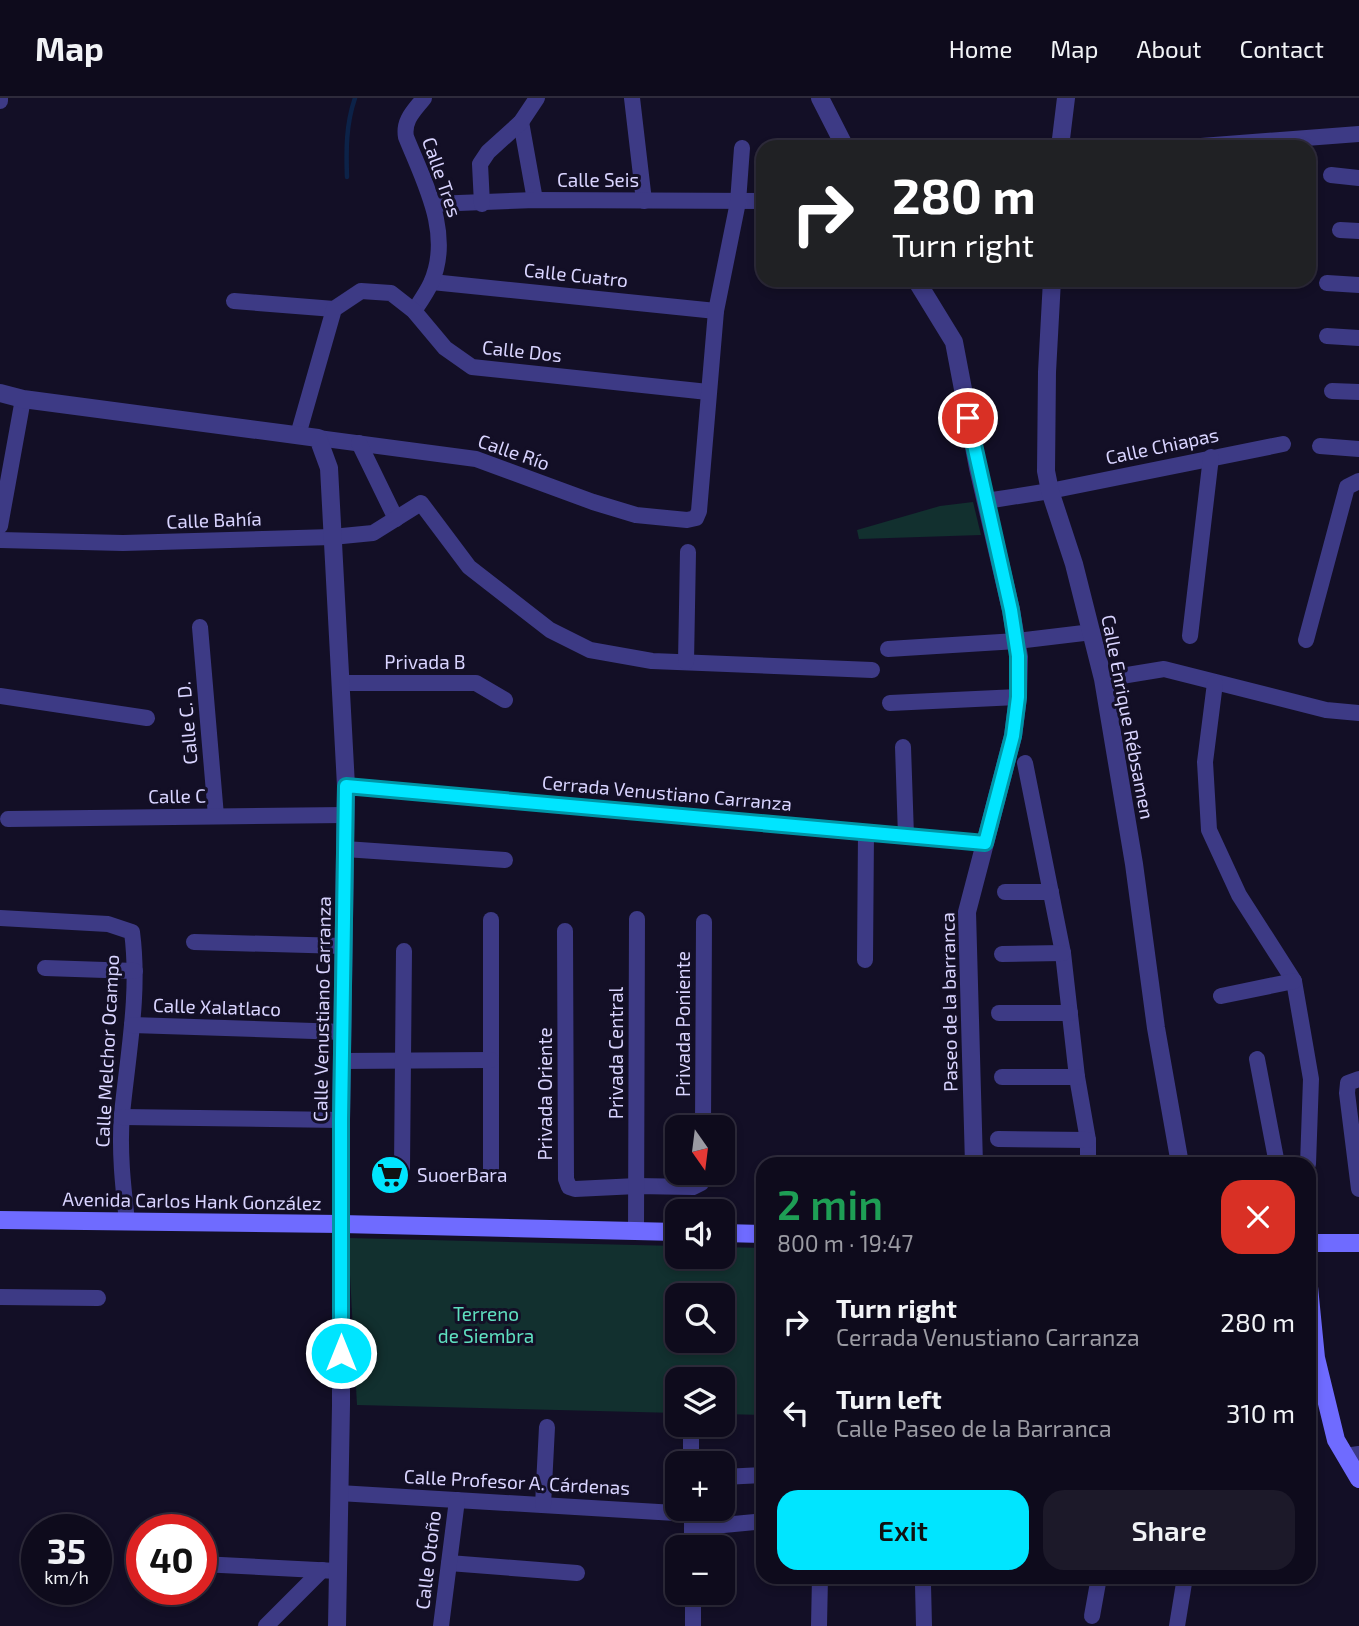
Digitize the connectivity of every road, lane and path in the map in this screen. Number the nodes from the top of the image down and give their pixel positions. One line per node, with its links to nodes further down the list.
1 (424, 98): 18 (street, Calle Tres)
2 (537, 98): 6 (street)
3 (632, 98): 15 (street)
4 (820, 98): 8 (street)
5 (1066, 98): 9 (street)
6 (521, 122): 14 (street); 19 (street)
7 (1359, 134): 10 (street)
8 (841, 140)
9 (1061, 140)
10 (1280, 140)
11 (743, 148): 17 (street, Calle Río)
12 (1331, 175): 13 (street)
13 (1359, 178)
14 (535, 200): 15 (street, Calle Seis); 19 (street, Calle Seis)
15 (644, 201): 17 (street, Calle Seis)
16 (756, 201): 17 (street, Calle Seis)
17 (738, 202): 30 (street, Calle Río)
18 (433, 204): 19 (street, Calle Seis); 22 (street, Calle Tres)
19 (482, 204)
20 (1340, 230): 21 (street)
21 (1359, 231)
22 (432, 282): 29 (street, Calle Tres); 30 (street, Calle Cuatro)
23 (1327, 283): 24 (street)
24 (1359, 285)
25 (920, 287): 48 (street, Paseo de la barranca)
26 (1052, 287): 47 (street, Calle Enrique Rébsamen)
27 (233, 301): 28 (street)
28 (334, 309): 29 (street, Calle Dos); 38 (street)
29 (414, 311): 34 (street, Calle Dos)
30 (716, 311): 34 (street, Calle Río)
31 (1327, 335): 32 (street)
32 (1359, 338)
33 (1332, 391): 35 (street)
34 (708, 392): 40 (street, Calle Río)
35 (1359, 392)
36 (0, 393): 37 (street, Calle Río)
37 (23, 399): 38 (street, Calle Río); 44 (street)
38 (298, 435): 39 (street, Calle Río)
39 (318, 438): 40 (street, Calle Río); 51 (street, Calle Venustiano Carranza)
40 (359, 443): 49 (street)
41 (1283, 444): 45 (street, Calle Chiapas)
42 (1320, 446): 43 (street)
43 (1359, 449)
44 (8, 451): 50 (street)
45 (1211, 457): 47 (street, Calle Chiapas); 56 (street)
46 (1359, 481): 57 (street)
47 (1050, 491): 48 (street, Calle Chiapas); 55 (street, Calle Enrique Rébsamen)
48 (986, 501): 58 (street, Paseo de la barranca)
49 (396, 519): 51 (street, Calle Bahía); 60 (street, Calle Bahía)
50 (0, 526)
51 (332, 537): 52 (street, Calle Bahía); 63 (street, Calle Venustiano Carranza)
52 (0, 540)
53 (688, 552): 60 (street)
54 (200, 627): 75 (street, Calle C. D.)
55 (1092, 632): 58 (street); 62 (street, Calle Enrique Rébsamen)
56 (1190, 636)
57 (1306, 640)
58 (1017, 641): 59 (street); 66 (street, Paseo de la barranca)
59 (888, 649)
60 (685, 662): 61 (street)
61 (872, 670)
62 (1103, 679): 64 (street); 117 (street, Calle Enrique Rébsamen)
63 (340, 683): 67 (street, Privada B); 73 (street, Calle Venustiano Carranza)
64 (1214, 683): 69 (street); 97 (street)
65 (0, 696): 70 (street)
66 (1018, 697): 68 (street); 79 (street, Paseo de la barranca)
67 (505, 700)
68 (890, 703)
69 (1359, 713)
70 (147, 718)
71 (903, 747): 78 (street)
72 (1026, 763): 83 (street)
73 (346, 786): 74 (street, Calle Venustiano Carranza); 77 (street, Cerrada Venustiano Carranza)
74 (345, 815): 75 (street, Calle C); 80 (street, Calle Venustiano Carranza)
75 (216, 816): 76 (street, Calle C)
76 (8, 819)
77 (866, 832): 78 (street, Cerrada Venustiano Carranza); 94 (street)
78 (906, 835): 79 (street, Cerrada Venustiano Carranza)
79 (985, 843): 115 (street, Paseo de la barranca)
80 (345, 849): 81 (street); 90 (street, Calle Venustiano Carranza)
81 (505, 860)
82 (1005, 892): 83 (street)
83 (1051, 892): 92 (street)
84 (0, 918): 96 (street, Calle Melchor Ocampo)
85 (637, 919): 124 (street, Privada Central)
86 (491, 920): 106 (street)
87 (705, 922): 110 (street, Privada Poniente)
88 (565, 931): 124 (street, Privada Oriente)
89 (194, 942): 90 (street)
90 (344, 946): 102 (street, Calle Venustiano Carranza)
91 (404, 951): 105 (street)
92 (1063, 953): 93 (street); 100 (street)
93 (1002, 954)
94 (865, 960)
95 (45, 968): 96 (street)
96 (135, 971): 101 (street, Calle Melchor Ocampo)
97 (1294, 981): 98 (street); 119 (street)
98 (1221, 996)
99 (999, 1013): 100 (street)
100 (1070, 1013): 108 (street)
101 (132, 1026): 102 (street, Calle Xalatlaco); 111 (street, Calle Melchor Ocampo)
102 (343, 1032): 104 (street, Calle Venustiano Carranza)
103 (1257, 1059): 118 (street)
104 (342, 1060): 105 (street); 112 (street, Calle Venustiano Carranza)
105 (403, 1060): 106 (street); 120 (street)
106 (491, 1060): 122 (street)
107 (1002, 1076): 108 (street)
108 (1077, 1077): 114 (street)
109 (1354, 1081): 121 (street)
110 (703, 1115)
111 (122, 1117): 112 (street); 127 (street, Calle Melchor Ocampo)
112 (341, 1120): 128 (street, Calle Venustiano Carranza)
113 (998, 1139): 114 (street)
114 (1088, 1140): 116 (street)
115 (974, 1157)
116 (1088, 1157)
117 (1179, 1157)
118 (1276, 1157)
119 (1308, 1157)
120 (402, 1168)
121 (1358, 1169): 125 (street)
122 (491, 1170)
123 (695, 1185): 124 (street)
124 (637, 1186): 129 (street, Privada Central)
125 (1359, 1189)
126 (0, 1220): 127 (main road, Avenida Carlos Hank González)
127 (127, 1221): 128 (main road, Avenida Carlos Hank González)
128 (341, 1224): 129 (main road, Avenida Carlos Hank González); 143 (street, Calle Venustiano Carranza)
129 (636, 1231): 130 (main road, Avenida Carlos Hank González)
130 (665, 1232)
131 (735, 1233): 132 (main road)
132 (756, 1234)
133 (1316, 1243): 134 (main road)
134 (1359, 1243)
135 (0, 1297): 136 (street)
136 (97, 1298)
137 (1316, 1358): 139 (main road)
138 (547, 1427): 145 (street)
139 (1352, 1455): 142 (main road)
140 (756, 1475): 141 (street)
141 (735, 1476)
142 (1359, 1479)
143 (339, 1493): 144 (street, Calle Profesor A. Cárdenas); 151 (street, Calle Venustiano Carranza)
144 (457, 1500): 145 (street, Calle Profesor A. Cárdenas); 149 (street, Calle Otoño)
145 (543, 1505): 146 (street, Calle Profesor A. Cárdenas)
146 (665, 1515)
147 (735, 1520): 148 (street, Calle Profesor A. Cárdenas)
148 (755, 1521)
149 (449, 1563): 152 (street); 161 (street, Calle Otoño)
150 (217, 1565): 151 (street)
151 (330, 1571): 159 (street); 160 (street, Calle Venustiano Carranza)
152 (577, 1573)
153 (820, 1584): 163 (street)
154 (923, 1584): 164 (street)
155 (1098, 1584): 158 (street)
156 (1184, 1584): 165 (street)
157 (692, 1605): 162 (street)
158 (1092, 1615)
159 (265, 1626)
160 (337, 1626)
161 (442, 1626)
162 (693, 1626)
163 (819, 1626)
164 (924, 1626)
165 (1177, 1626)

